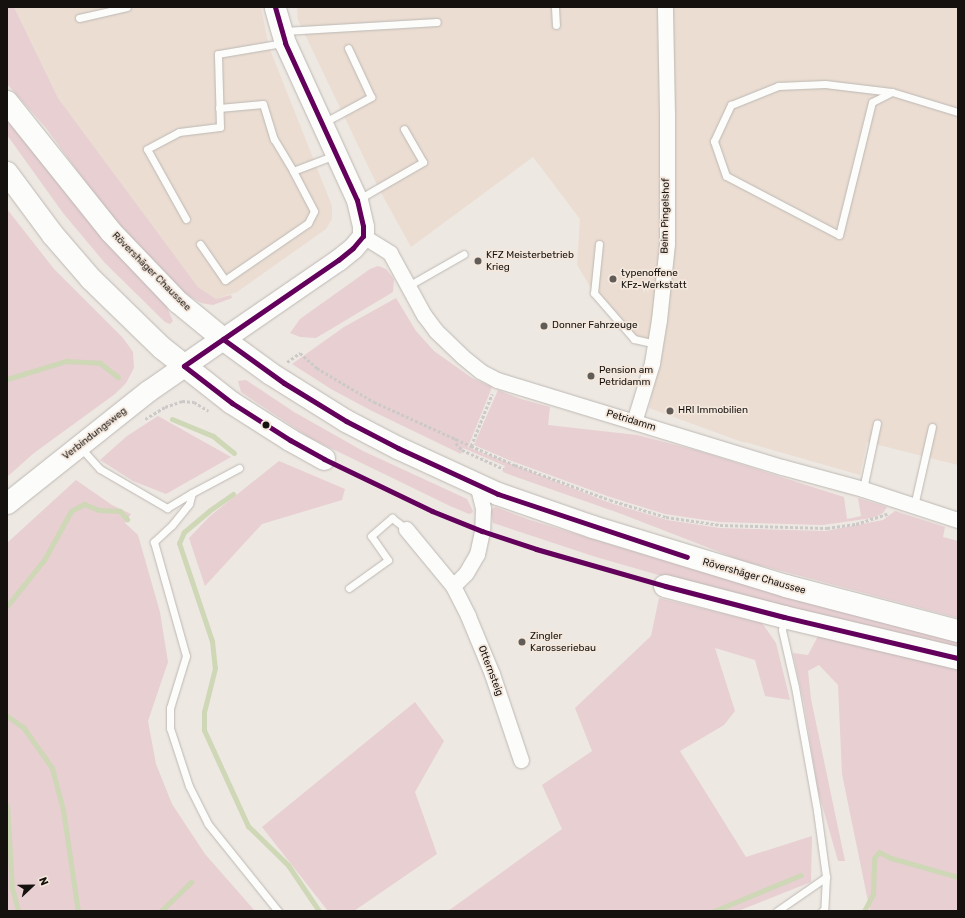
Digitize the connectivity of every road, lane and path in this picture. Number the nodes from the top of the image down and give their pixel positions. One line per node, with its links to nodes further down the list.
1 (127, 7): 5 (lane)
2 (275, 7): 8 (street)
3 (555, 7): 7 (lane)
4 (665, 7): 27 (street, Beim Pingelshof)
5 (79, 18)
6 (437, 22): 8 (lane)
7 (556, 25)
8 (283, 37): 12 (lane); 14 (street)
9 (348, 48): 14 (lane)
10 (892, 92): 10 (lane); 13 (lane)
11 (7, 102): 26 (main road, Rövershäger Chaussee)
12 (219, 108): 17 (lane); 20 (lane)
13 (958, 112)
14 (321, 124): 16 (street)
15 (404, 129): 19 (lane)
16 (336, 155): 17 (lane); 19 (street)
17 (293, 171): 22 (lane)
18 (7, 173): 29 (main road)
19 (357, 200): 21 (street)
20 (186, 219)
21 (363, 236): 25 (street, Petridamm); 26 (street)
22 (200, 244)
23 (599, 244): 27 (lane)
24 (464, 254): 25 (lane)
25 (408, 286): 30 (street, Petridamm)
26 (223, 339): 29 (main road); 42 (main road, Rövershäger Chaussee)
27 (655, 344): 32 (street, Beim Pingelshof)
28 (300, 353): 36 (path)
29 (184, 366): 37 (street, Verbindungsweg); 39 (main road)
30 (497, 380): 32 (street, Petridamm); 38 (path)
31 (215, 415): 33 (path)
32 (634, 422): 43 (street, Petridamm)
33 (139, 424)
34 (877, 424): 43 (lane)
35 (932, 427): 47 (lane)
36 (456, 438): 38 (path); 41 (path)
37 (79, 446): 44 (lane); 46 (street, Verbindungsweg)
38 (471, 446): 45 (path)
39 (324, 459)
40 (239, 468): 44 (lane)
41 (504, 469)
42 (477, 484): 50 (street); 54 (main road, Rövershäger Chaussee)
43 (863, 489): 45 (street, Petridamm)
44 (192, 493): 58 (lane)
45 (895, 500): 47 (street, Petridamm)
46 (7, 503)
47 (914, 506): 48 (street, Petridamm)
48 (958, 520)
49 (406, 530): 50 (street, Otternsteig); 52 (lane)
50 (452, 586): 56 (street, Otternsteig)
51 (665, 586): 53 (main road)
52 (348, 588)
53 (784, 617): 55 (main road); 57 (lane)
54 (958, 631)
55 (958, 658)
56 (521, 760)
57 (826, 876): 59 (lane); 60 (lane)
58 (278, 911)
59 (777, 911)
60 (822, 911)

